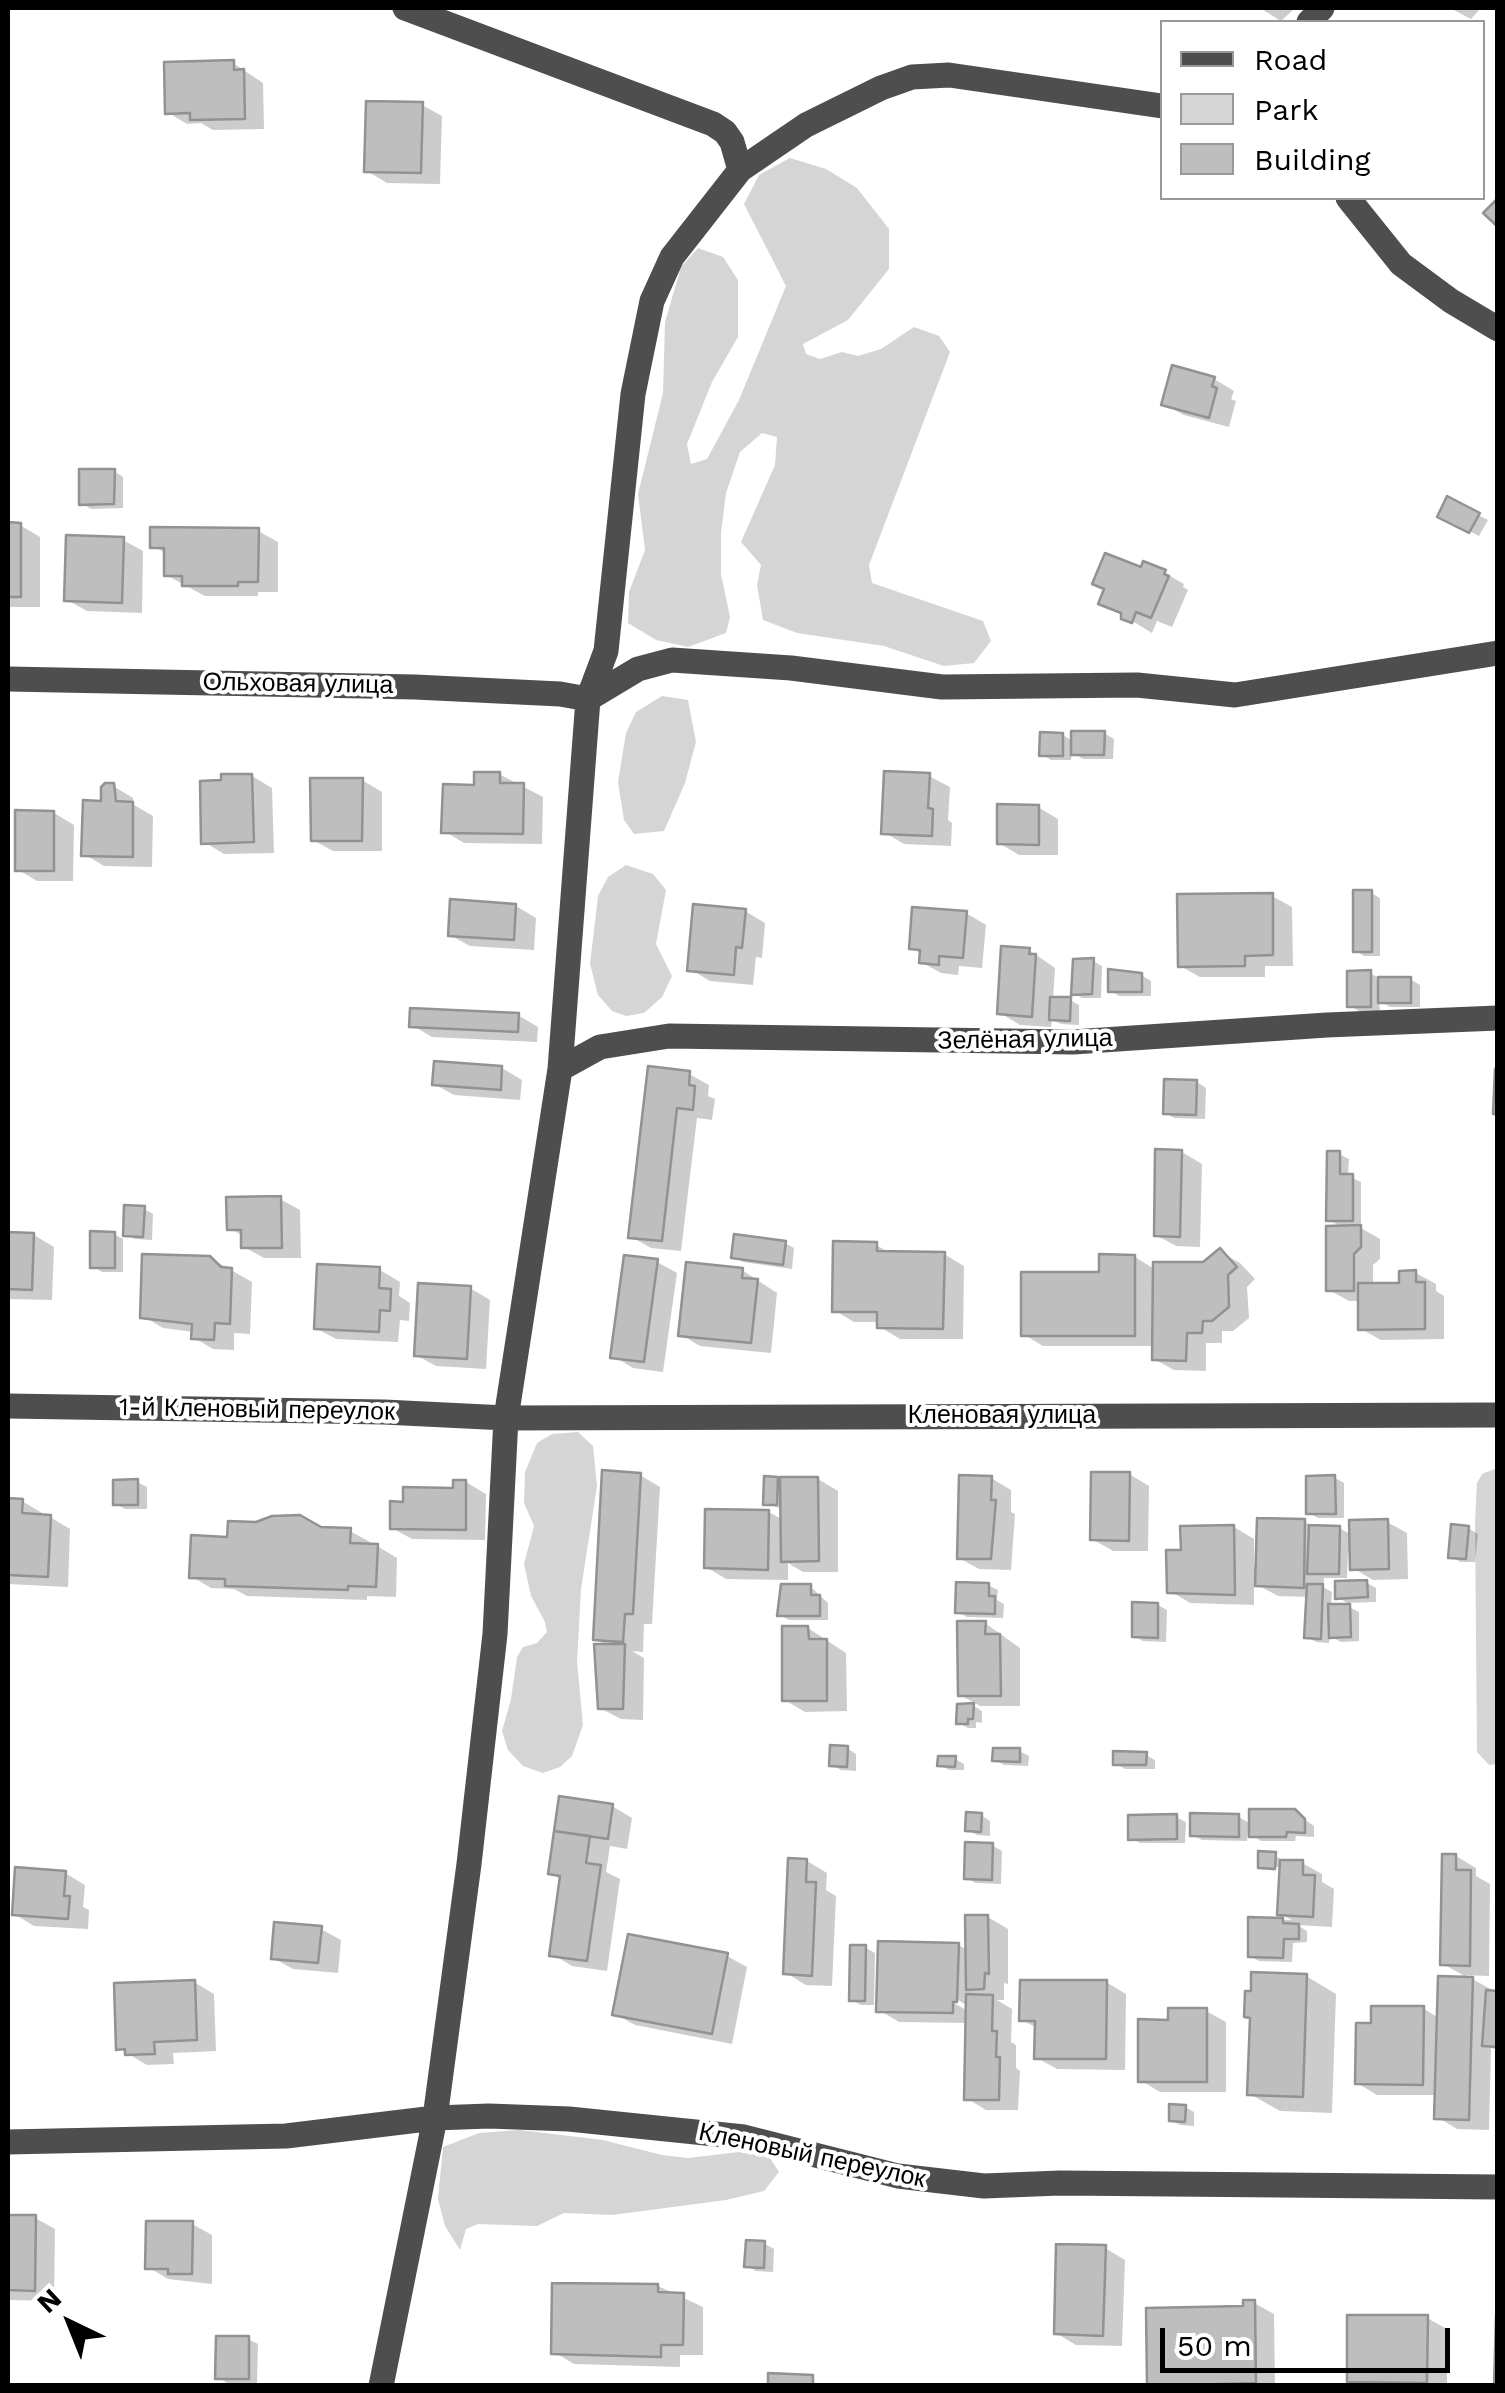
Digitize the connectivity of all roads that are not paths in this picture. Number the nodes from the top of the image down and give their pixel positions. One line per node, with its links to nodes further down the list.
1 (405, 8): 3 (street)
2 (1160, 106): 3 (street)
3 (740, 170): 8 (street)
4 (1350, 200): 5 (street)
5 (1498, 330)
6 (1498, 653): 8 (street)
7 (8, 679): 8 (street, Ольховая улица)
8 (588, 699): 10 (street)
9 (1498, 1018): 10 (street, Зелёная улица)
10 (560, 1070): 13 (street)
11 (8, 1406): 13 (street, 1-й Кленовый переулок)
12 (1498, 1415): 13 (street, Кленовая улица)
13 (506, 1418): 14 (street)
14 (435, 2118): 15 (street, Кленовый переулок); 16 (street, Кленовый переулок); 17 (street)
15 (8, 2142)
16 (1498, 2187)
17 (382, 2386)

